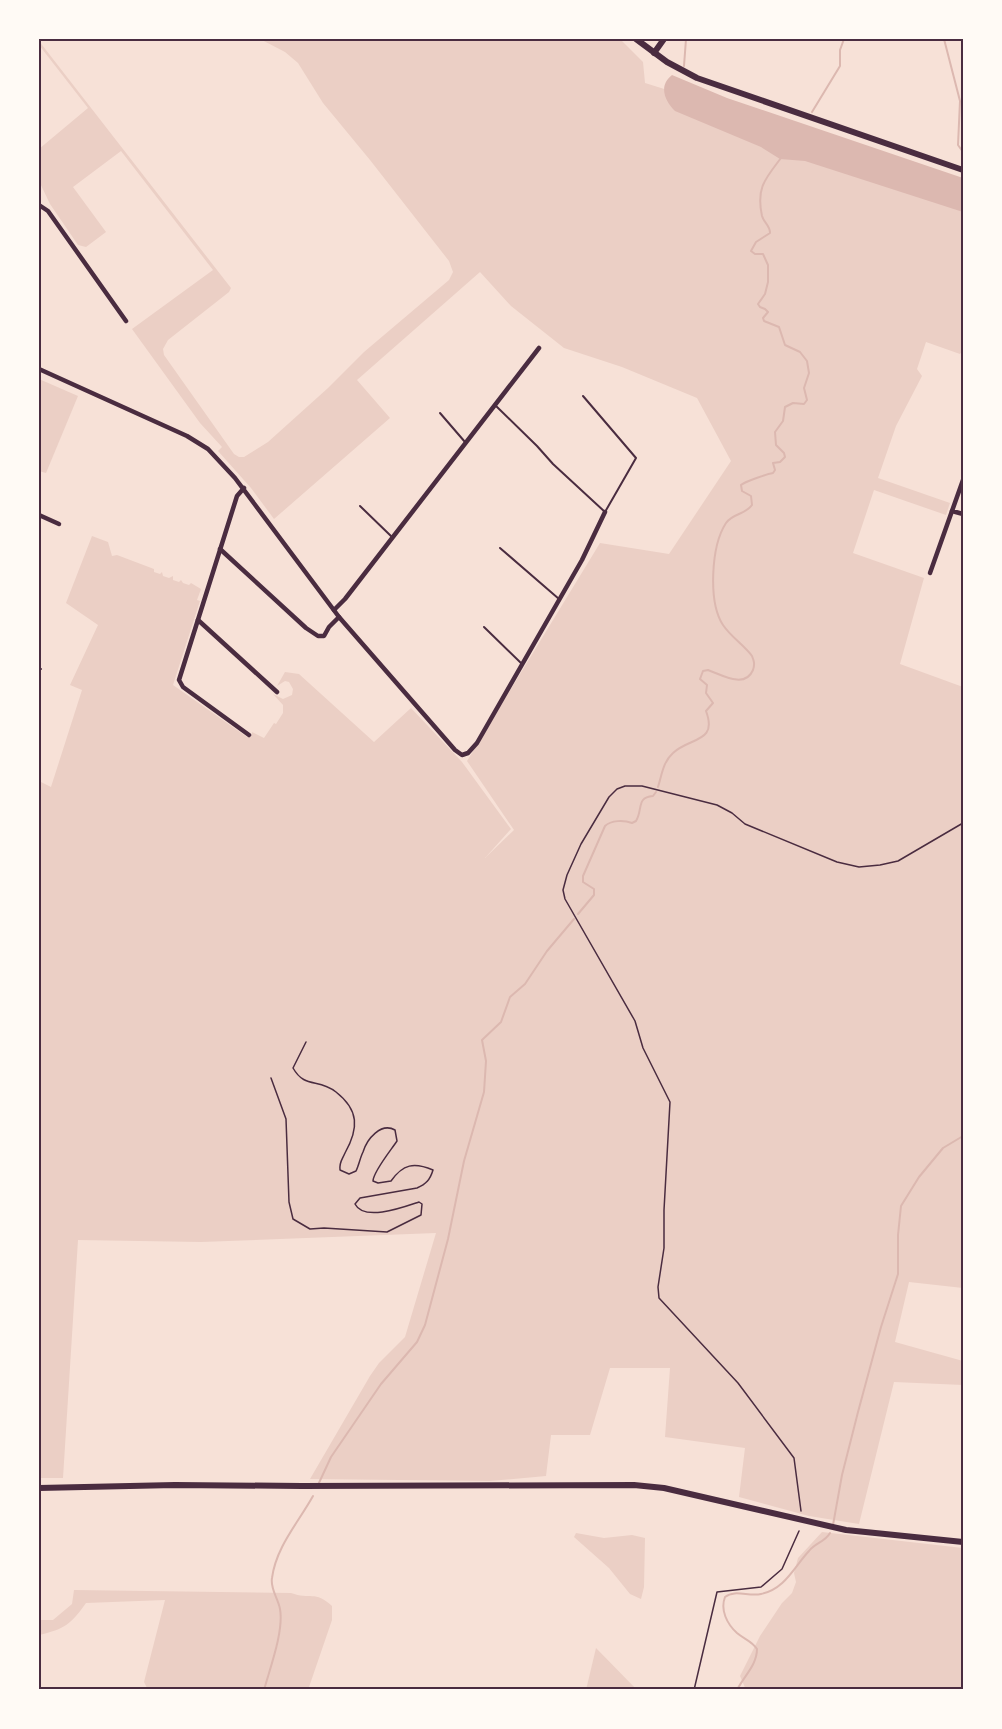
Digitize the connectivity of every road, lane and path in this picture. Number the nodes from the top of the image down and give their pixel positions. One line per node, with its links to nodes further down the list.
1 (636, 39): 3 (street)
2 (664, 39): 3 (street)
3 (654, 53): 4 (street)
4 (963, 170)
5 (39, 205): 6 (street)
6 (126, 321)
7 (539, 348): 10 (street)
8 (39, 369): 14 (street)
9 (583, 396): 17 (lane)
10 (495, 405): 12 (street); 17 (lane)
11 (440, 413): 12 (lane)
12 (466, 443): 21 (street)
13 (963, 480): 16 (street)
14 (244, 488): 23 (street); 26 (street)
15 (360, 506): 21 (lane)
16 (952, 511): 18 (street); 24 (street)
17 (605, 512): 25 (street)
18 (963, 514)
19 (39, 515): 20 (street)
20 (59, 524)
21 (392, 537): 26 (street)
22 (500, 548): 25 (lane)
23 (220, 549): 27 (street); 28 (street)
24 (930, 573)
25 (559, 599): 30 (street)
26 (334, 610): 27 (street)
27 (339, 617): 30 (street)
28 (198, 620): 31 (street); 32 (street)
29 (484, 627): 30 (lane)
30 (522, 664)
31 (277, 692)
32 (249, 735)
33 (963, 823): 37 (path)
34 (306, 1042): 35 (path)
35 (272, 1078)
36 (39, 1488): 39 (street)
37 (801, 1511)
38 (799, 1531): 40 (path)
39 (963, 1542)
40 (694, 1690)

